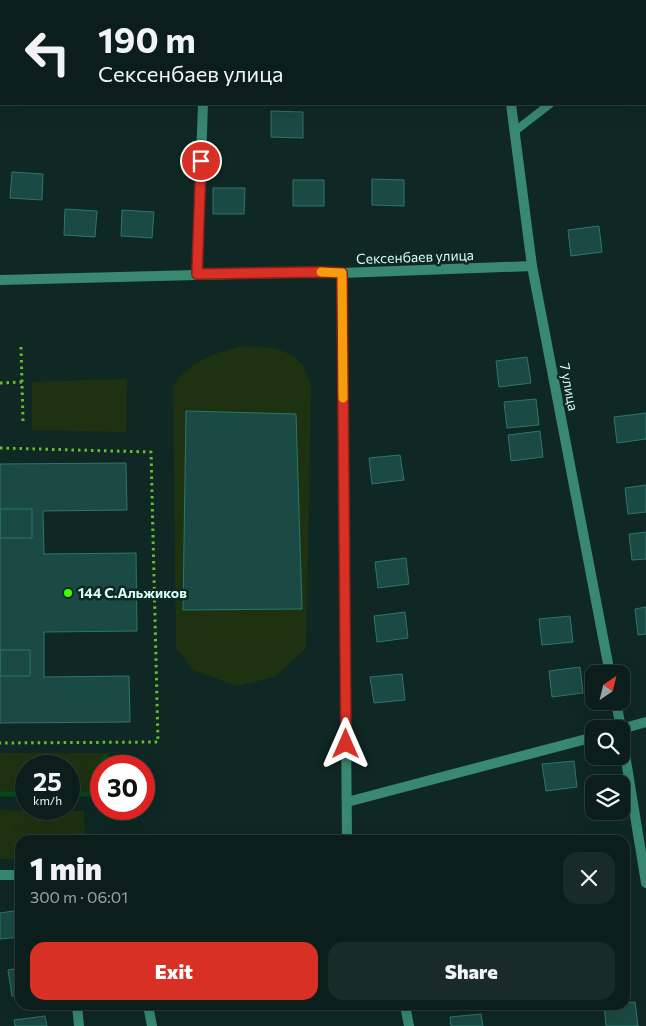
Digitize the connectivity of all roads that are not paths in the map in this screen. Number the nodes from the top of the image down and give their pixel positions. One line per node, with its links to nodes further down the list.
1 (203, 105): 7 (street)
2 (511, 105): 4 (street, 7 улица)
3 (549, 105): 4 (lane)
4 (515, 130): 5 (street, 7 улица)
5 (532, 266): 6 (street, Сексенбаев улица); 9 (street, 7 улица)
6 (342, 273): 7 (street, Сексенбаев улица); 14 (street)
7 (197, 274): 8 (street, Сексенбаев улица)
8 (0, 280)
9 (608, 665)
10 (646, 722): 11 (street)
11 (630, 726)
12 (585, 739): 14 (street)
13 (627, 765): 18 (street)
14 (347, 802): 15 (street)
15 (347, 835)
16 (0, 875): 17 (street)
17 (15, 875)
18 (646, 883)
19 (77, 1010): 22 (street)
20 (149, 1010): 23 (street)
21 (406, 1010): 24 (street)
22 (79, 1026)
23 (152, 1026)
24 (409, 1026)

